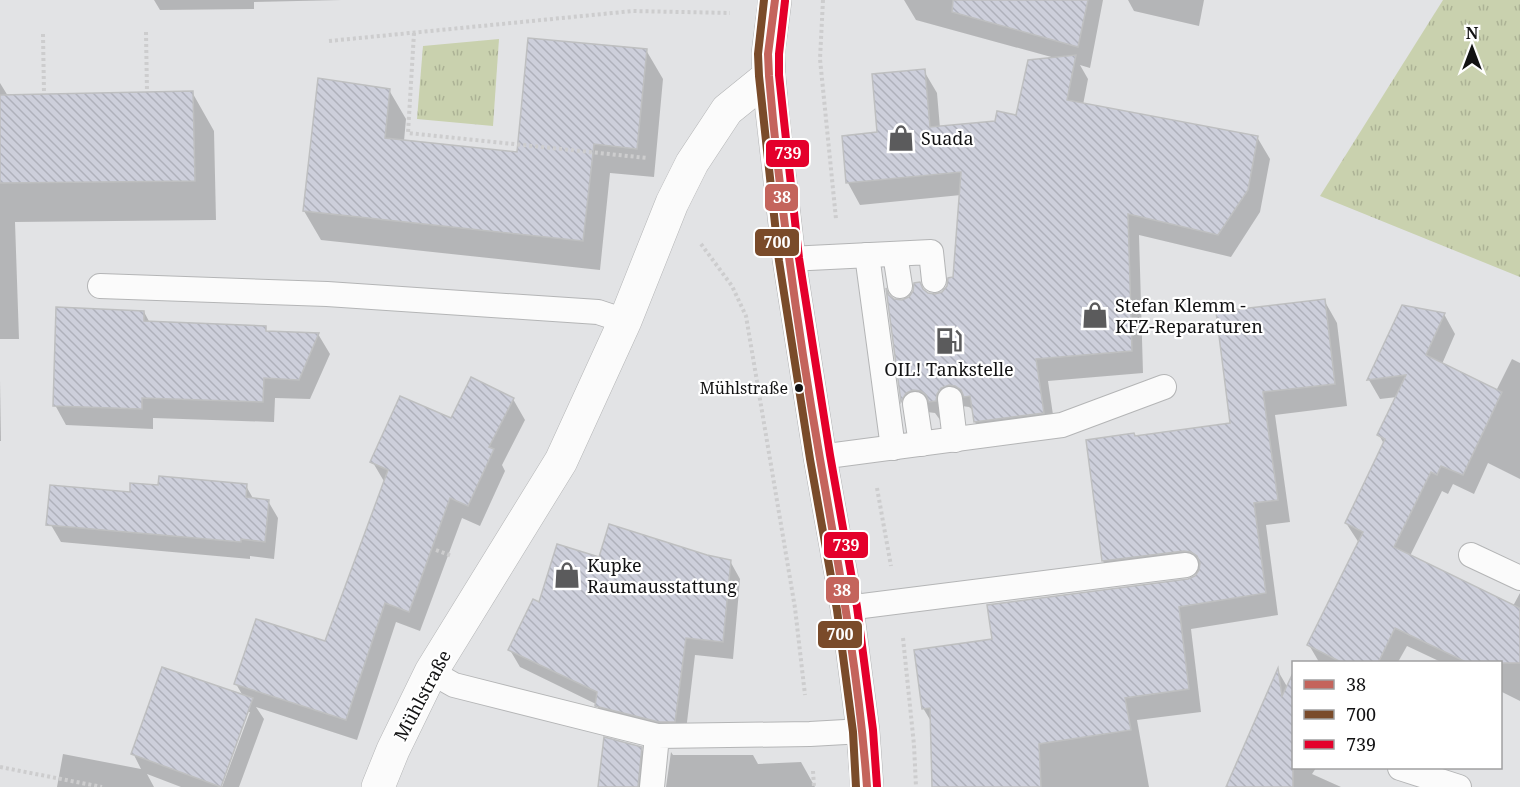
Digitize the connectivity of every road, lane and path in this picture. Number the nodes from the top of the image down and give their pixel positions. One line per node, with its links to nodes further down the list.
1 (774, 7): 3 (path); 6 (street)
2 (146, 32): 7 (path)
3 (414, 33): 5 (path); 9 (path)
4 (43, 34): 8 (path)
5 (329, 41)
6 (769, 65): 9 (street, Mühlstraße); 13 (street)
7 (147, 92)
8 (44, 93)
9 (692, 163): 17 (street, Mühlstraße)
10 (695, 236): 31 (path)
11 (895, 254): 12 (lane); 14 (lane); 16 (lane)
12 (867, 255): 13 (lane); 23 (lane)
13 (789, 259): 24 (street)
14 (934, 280)
15 (100, 286): 17 (lane)
16 (900, 286)
17 (625, 321): 29 (street, Mühlstraße)
18 (1164, 387): 21 (lane)
19 (950, 399): 21 (lane)
20 (915, 404): 22 (lane)
21 (955, 440): 22 (lane)
22 (921, 444): 23 (lane)
23 (893, 448): 24 (lane)
24 (820, 458): 28 (street)
25 (1471, 555): 27 (lane)
26 (1186, 565): 28 (lane)
27 (1520, 578)
28 (847, 608): 30 (street)
29 (432, 672): 32 (lane); 36 (street, Mühlstraße)
30 (863, 731): 31 (lane); 39 (street)
31 (810, 734): 32 (lane); 38 (path)
32 (657, 736): 37 (lane)
33 (0, 767): 35 (path)
34 (1403, 769): 40 (lane)
35 (102, 787)
36 (378, 787)
37 (652, 787)
38 (814, 787)
39 (867, 787)
40 (1459, 787)

